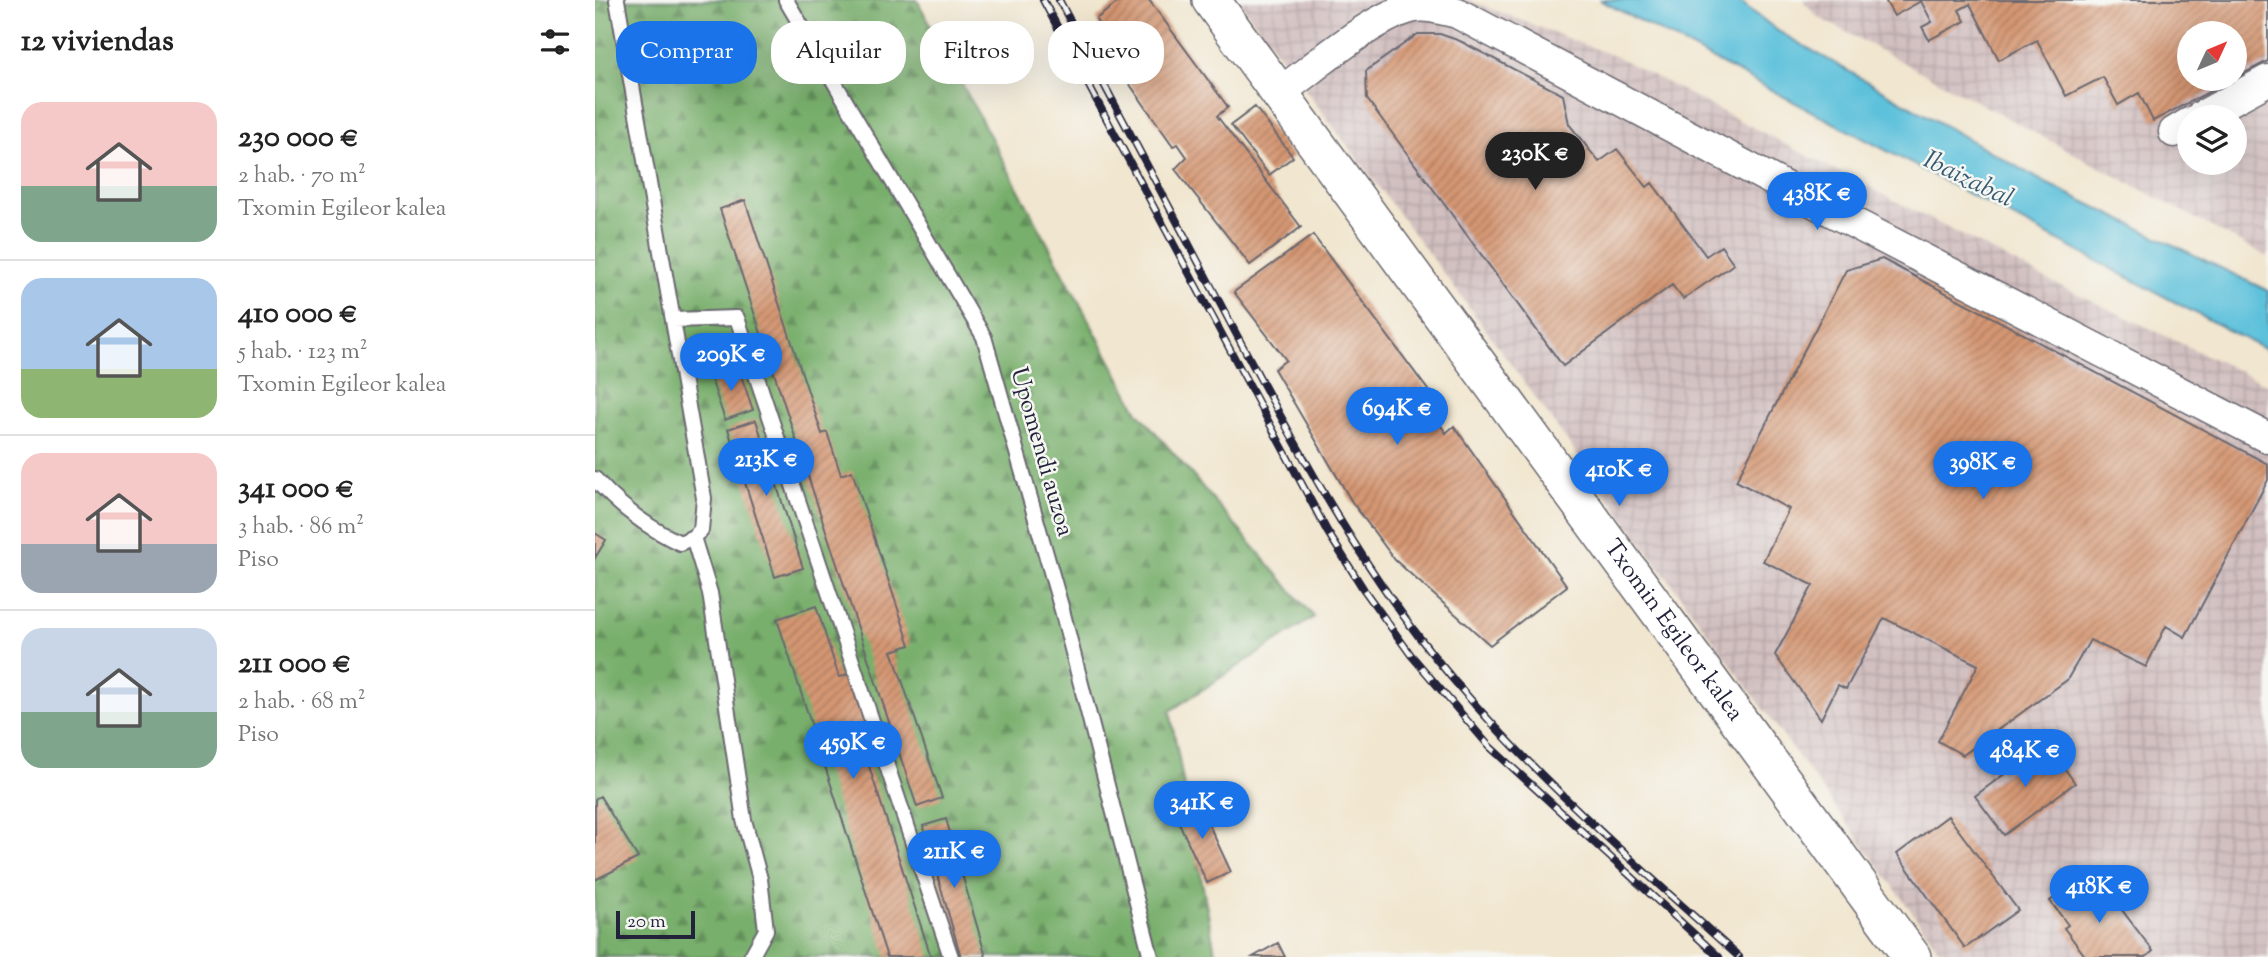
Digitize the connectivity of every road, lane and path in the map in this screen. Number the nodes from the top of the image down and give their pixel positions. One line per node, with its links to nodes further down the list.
1 (617, 0): 7 (lane)
2 (786, 0): 13 (lane, Upomendi auzoa)
3 (1211, 0): 5 (street, Txomin Egileor kalea)
4 (2268, 80): 6 (street)
5 (1279, 93): 8 (street); 14 (street, Txomin Egileor kalea)
6 (2222, 105)
7 (673, 320): 10 (lane); 12 (lane)
8 (2268, 438)
9 (595, 479): 10 (lane)
10 (693, 537): 11 (lane)
11 (751, 957)
12 (951, 957)
13 (1151, 957)
14 (1912, 957)

